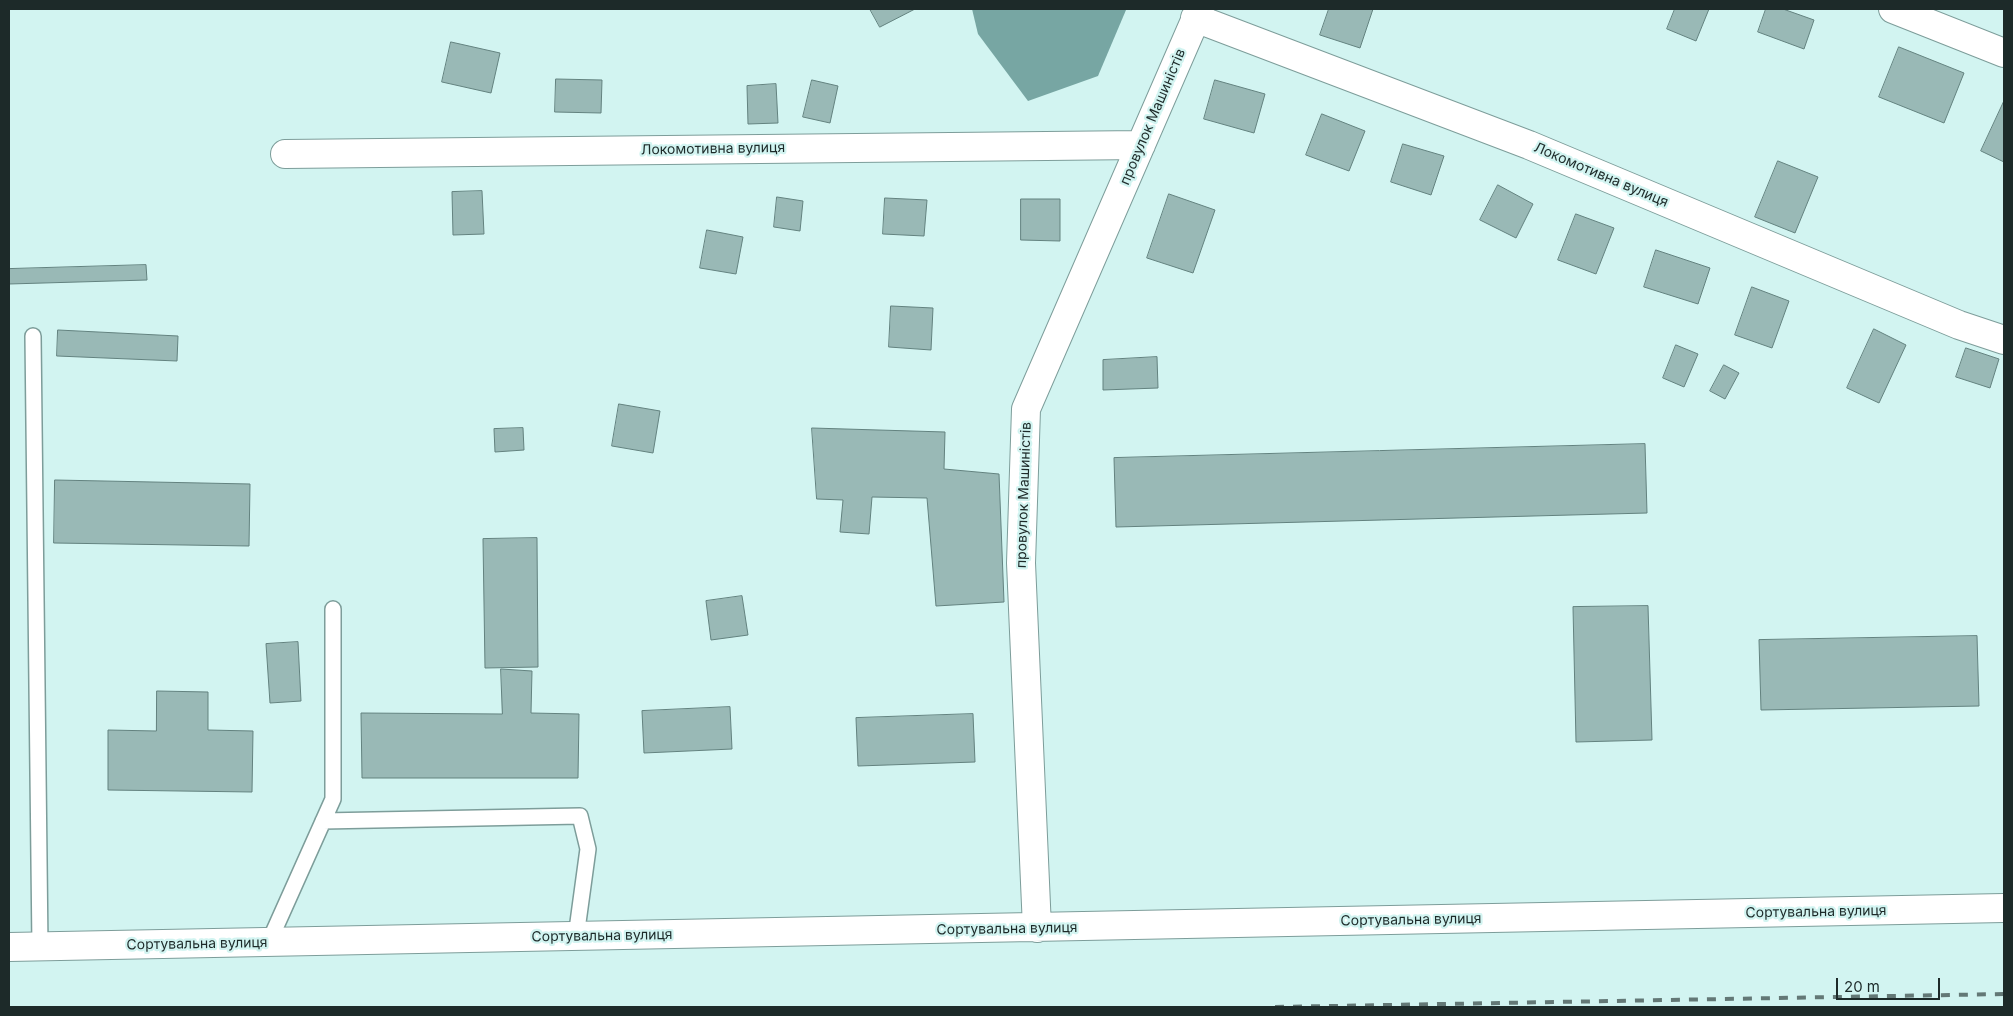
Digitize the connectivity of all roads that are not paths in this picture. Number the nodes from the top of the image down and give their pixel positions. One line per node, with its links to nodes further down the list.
1 (1893, 9): 3 (street)
2 (1198, 13): 4 (street, провулок Машиністів); 7 (street, Локомотивна вулиця)
3 (2004, 53)
4 (1142, 145): 5 (street, Локомотивна вулиця); 11 (street, провулок Машиністів)
5 (285, 154)
6 (33, 336): 14 (lane)
7 (2004, 340)
8 (333, 610): 9 (lane)
9 (323, 821): 12 (lane); 13 (lane)
10 (2004, 908): 11 (street, Сортувальна вулиця)
11 (1037, 928): 12 (street, Сортувальна вулиця)
12 (576, 936): 13 (street, Сортувальна вулиця)
13 (269, 942): 14 (street, Сортувальна вулиця)
14 (40, 947): 15 (street, Сортувальна вулиця)
15 (9, 948)

